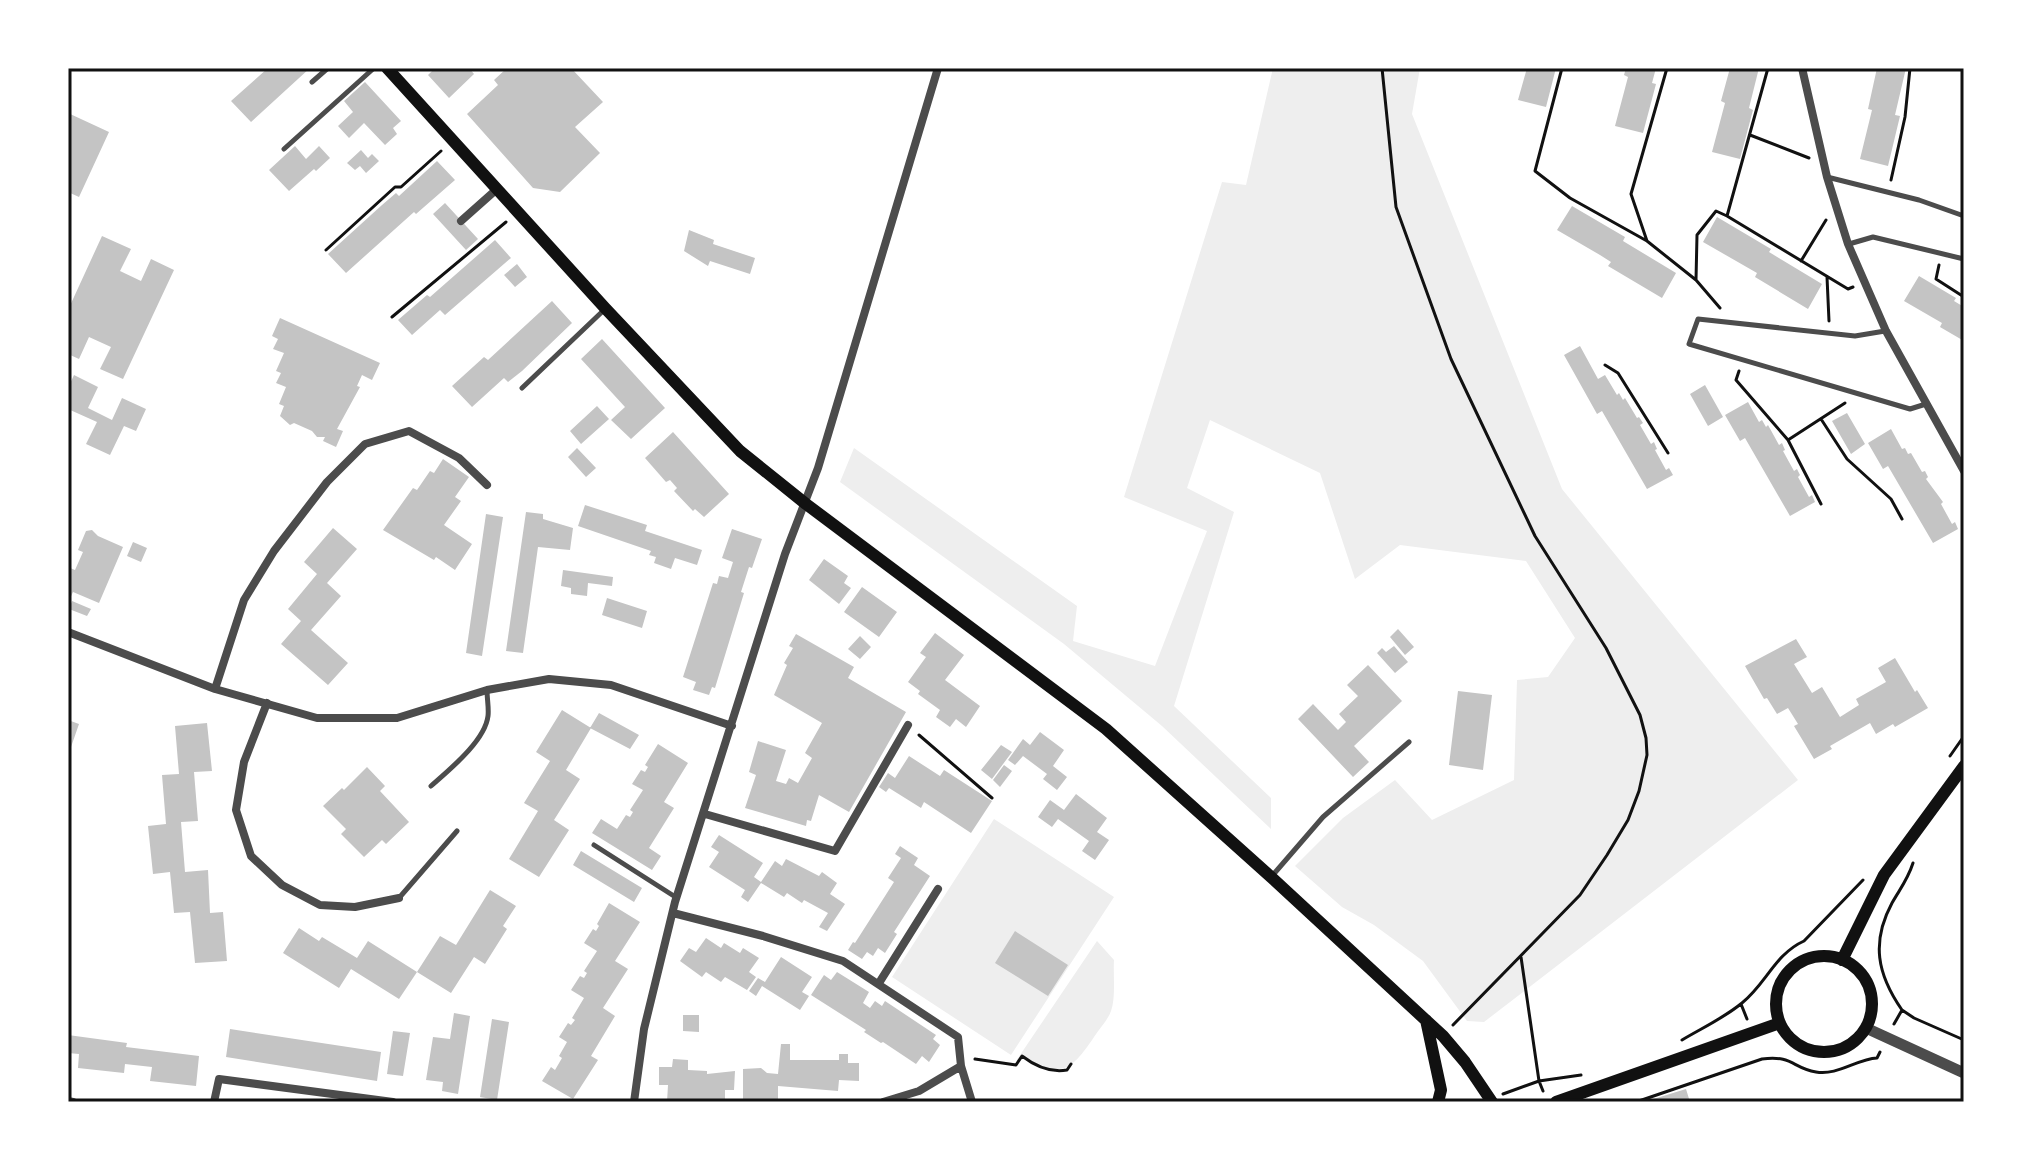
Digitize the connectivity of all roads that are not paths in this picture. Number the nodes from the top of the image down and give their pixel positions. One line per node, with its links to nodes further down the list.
1 (328, 68): 6 (lane)
2 (374, 68): 7 (lane)
3 (387, 68): 9 (main road)
4 (938, 68): 20 (street)
5 (1802, 68): 8 (street)
6 (312, 82)
7 (284, 149)
8 (1827, 177): 10 (lane); 12 (street)
9 (497, 189): 11 (street); 14 (main road)
10 (1964, 216)
11 (461, 221)
12 (1848, 244): 13 (lane); 15 (street)
13 (1964, 259)
14 (605, 308): 16 (lane); 20 (main road)
15 (1886, 331): 17 (street); 17 (lane)
16 (522, 388)
17 (1926, 404): 18 (street)
18 (1964, 471)
19 (487, 485): 22 (street)
20 (806, 504): 26 (street); 33 (main road)
21 (68, 632): 22 (street)
22 (215, 689): 24 (street)
23 (487, 690): 24 (street); 26 (street); 29 (lane)
24 (267, 703): 35 (street)
25 (908, 725): 30 (street)
26 (732, 726): 30 (street)
27 (1409, 742): 33 (lane)
28 (1964, 766): 38 (main road)
29 (431, 786)
30 (705, 814): 36 (street)
31 (457, 831): 35 (lane)
32 (594, 845): 36 (lane)
33 (1271, 877): 40 (main road)
34 (938, 889): 39 (street)
35 (399, 898)
36 (677, 898): 37 (street)
37 (673, 913): 39 (street); 50 (street)
38 (1842, 960): 41 (main road); 42 (main road)
39 (879, 983): 43 (street)
40 (1426, 1020): 46 (main road); 53 (main road)
41 (1780, 1023): 42 (main road); 54 (main road)
42 (1866, 1028): 44 (street)
43 (960, 1061): 51 (street); 52 (street)
44 (1964, 1073)
45 (308, 1091): 47 (street); 48 (street); 49 (street)
46 (1492, 1100)
47 (214, 1102)
48 (305, 1102)
49 (393, 1102)
50 (634, 1102)
51 (883, 1102)
52 (972, 1102)
53 (1438, 1102)
54 (1556, 1102)

